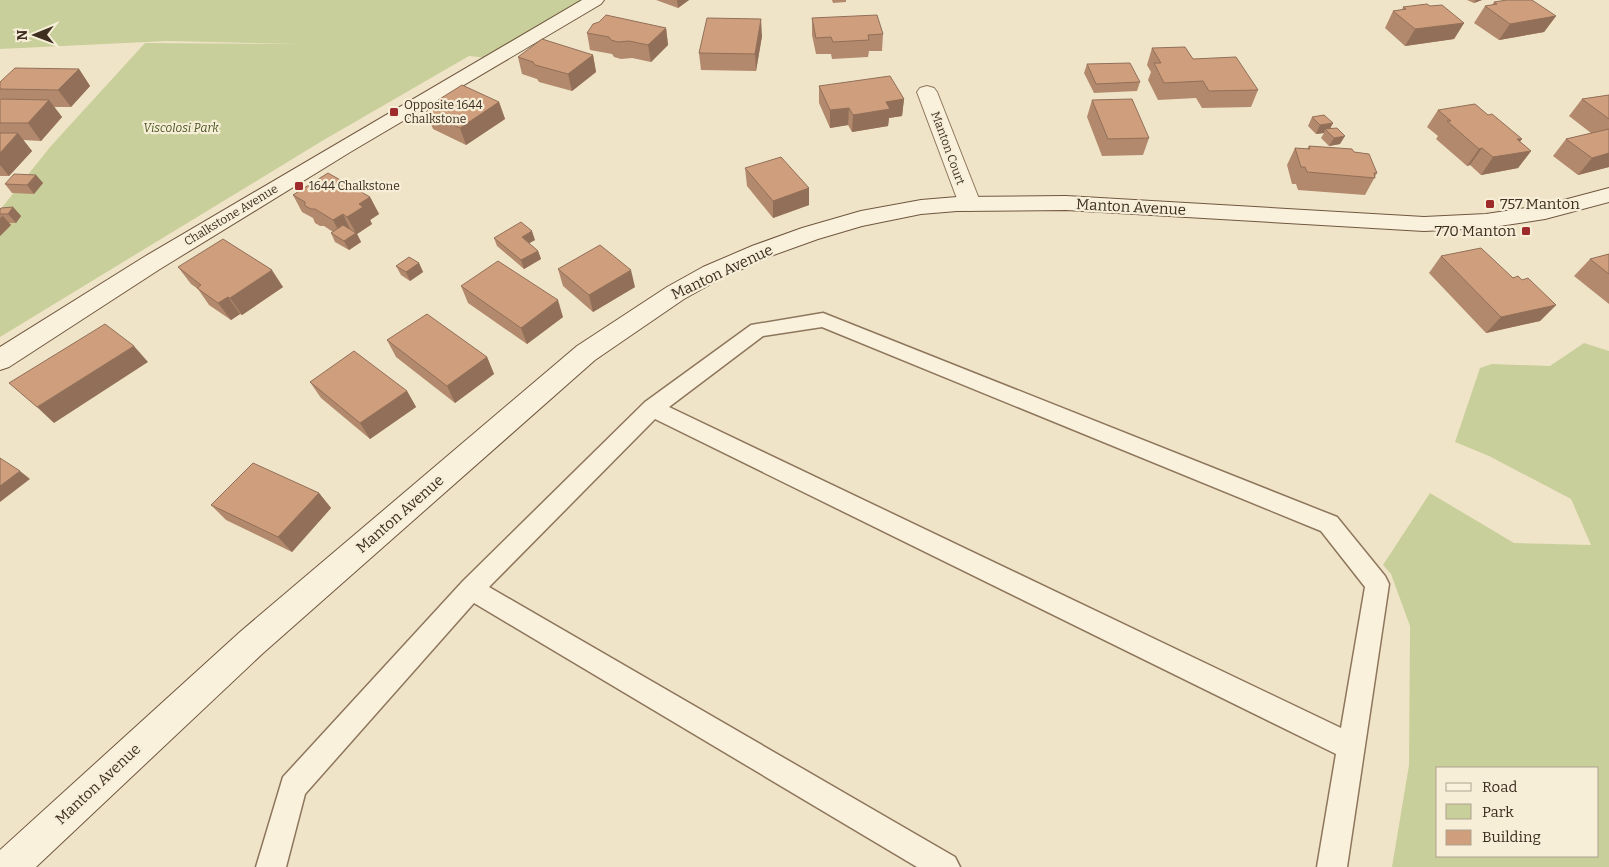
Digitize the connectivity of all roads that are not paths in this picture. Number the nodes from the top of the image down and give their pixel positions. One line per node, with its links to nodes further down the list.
1 (595, 0): 5 (main road, Chalkstone Avenue)
2 (927, 92): 4 (main road, Manton Court)
3 (1609, 195): 4 (main road, Manton Avenue)
4 (970, 204): 9 (main road, Manton Avenue)
5 (0, 360)
6 (652, 408): 7 (lane); 8 (lane); 8 (lane)
7 (471, 589): 10 (lane); 11 (lane)
8 (1351, 747): 12 (lane)
9 (9, 867)
10 (271, 867)
11 (945, 867)
12 (1332, 867)

